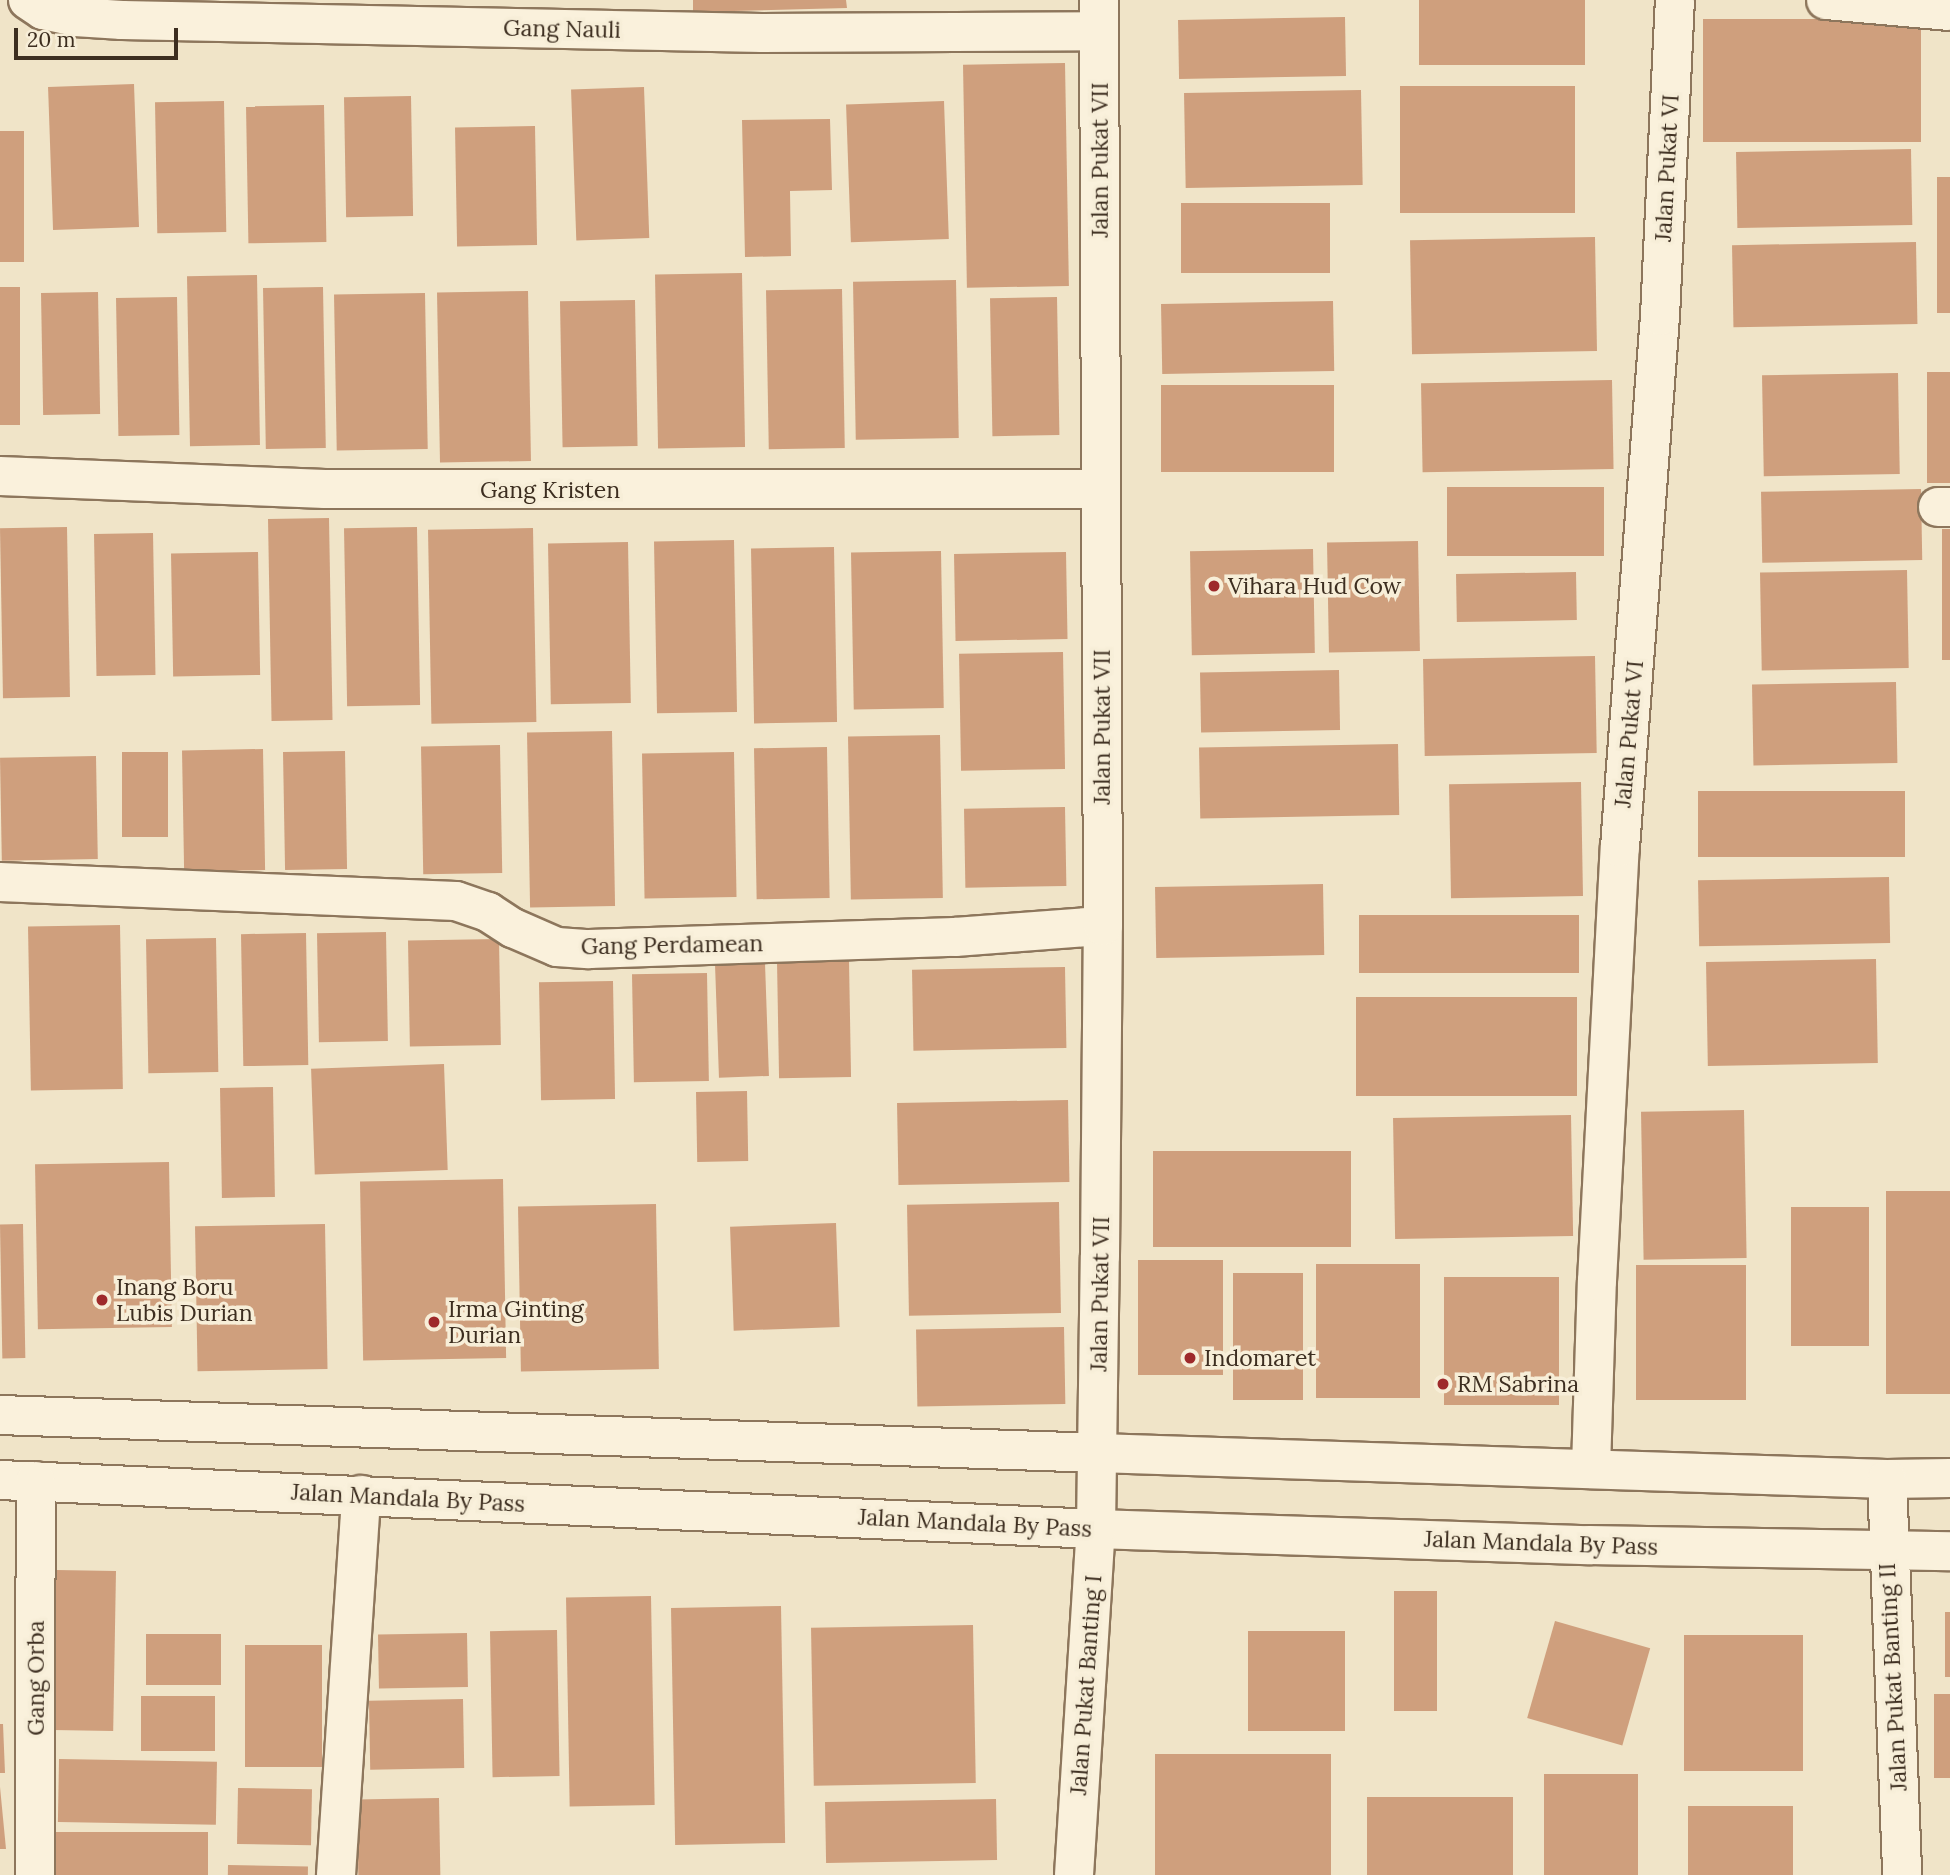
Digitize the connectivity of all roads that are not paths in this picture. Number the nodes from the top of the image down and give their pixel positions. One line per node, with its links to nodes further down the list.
1 (28, 0): 5 (street, Gang Nauli)
2 (1675, 0): 12 (street, Jalan Pukat VI)
3 (1826, 0): 4 (street)
4 (1950, 11)
5 (1099, 16): 7 (street, Jalan Pukat VII)
6 (0, 477): 7 (street, Gang Kristen)
7 (1101, 489): 9 (street, Jalan Pukat VII)
8 (0, 881): 9 (street, Gang Perdamean)
9 (1103, 926): 11 (street, Jalan Pukat VII)
10 (0, 1415): 11 (street)
11 (1098, 1453): 12 (street); 17 (street, Jalan Pukat Banting I)
12 (1591, 1468): 14 (street)
13 (1950, 1478): 14 (street)
14 (1887, 1479): 18 (street, Jalan Pukat Banting II)
15 (18, 1480): 16 (street, Jalan Mandala By Pass); 20 (street, Gang Orba)
16 (361, 1495): 17 (street, Jalan Mandala By Pass); 21 (street)
17 (1096, 1529): 18 (street, Jalan Mandala By Pass); 22 (street, Jalan Pukat Banting I)
18 (1887, 1551): 19 (street, Jalan Mandala By Pass); 23 (street, Jalan Pukat Banting II)
19 (1950, 1551)
20 (35, 1875)
21 (337, 1875)
22 (1073, 1875)
23 (1902, 1875)

